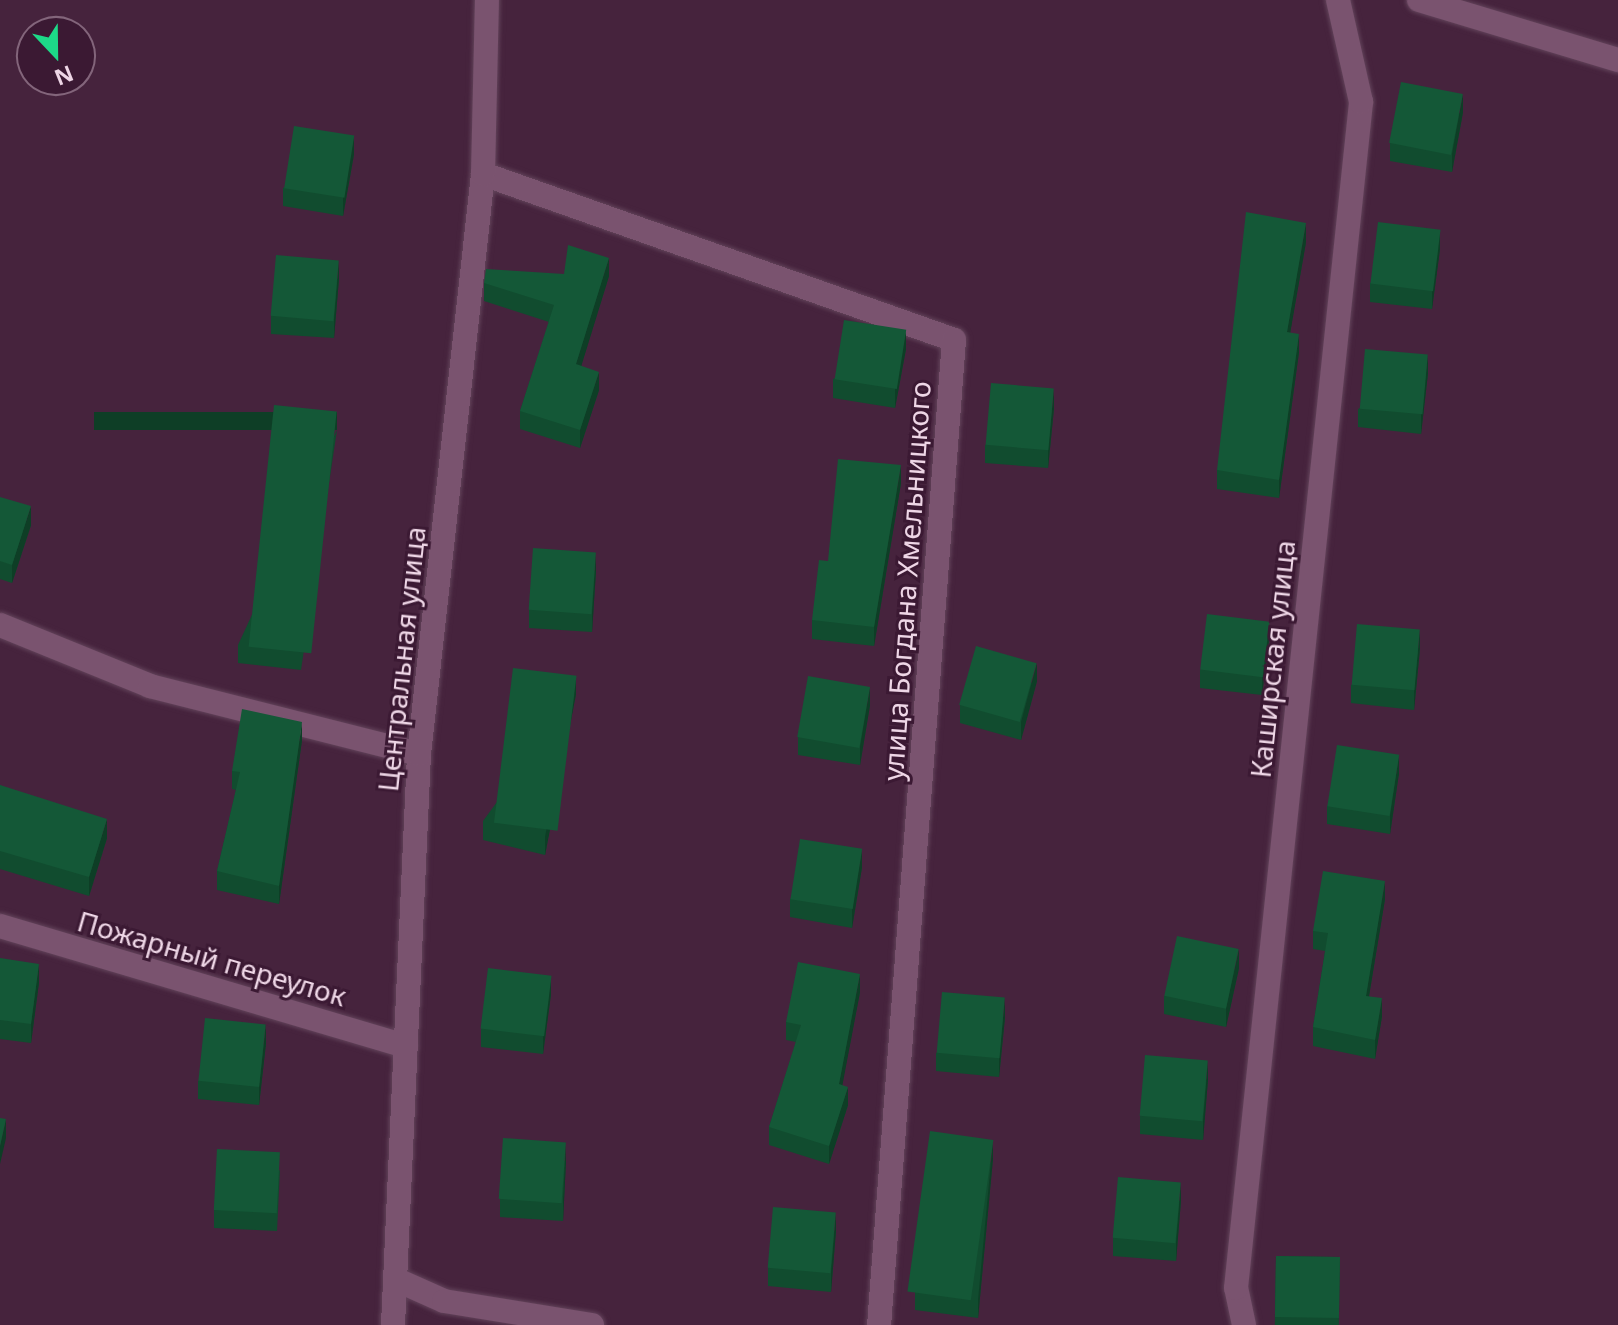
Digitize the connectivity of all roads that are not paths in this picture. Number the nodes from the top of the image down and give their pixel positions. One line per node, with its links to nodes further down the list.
1 (487, 0): 5 (street, Центральная улица)
2 (1338, 0): 14 (street, Каширская улица)
3 (1419, 0): 4 (street)
4 (1618, 60)
5 (483, 174): 7 (street, Центральная улица); 13 (street, улица Богдана Хмельницкого)
6 (0, 625): 7 (street)
7 (419, 754): 9 (street, Центральная улица)
8 (0, 926): 9 (street, Пожарный переулок)
9 (406, 1046): 10 (street, Центральная улица)
10 (397, 1280): 11 (street, Центральная улица); 12 (street)
11 (393, 1325)
12 (592, 1325)
13 (879, 1325)
14 (1244, 1325)

